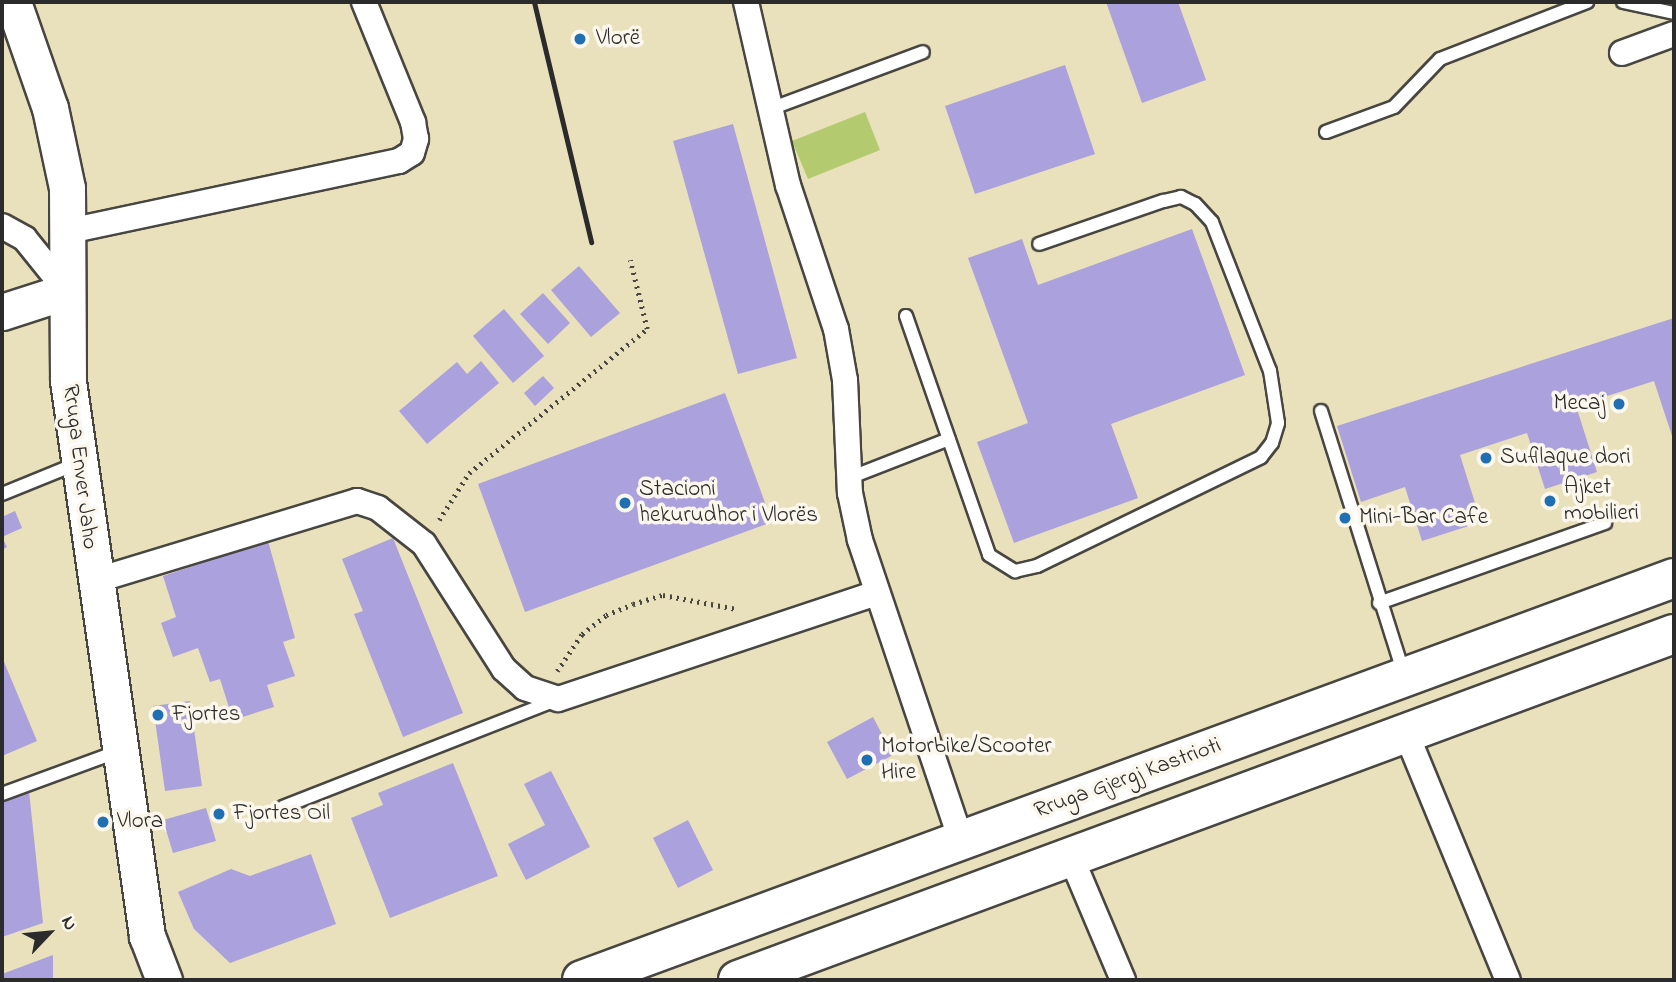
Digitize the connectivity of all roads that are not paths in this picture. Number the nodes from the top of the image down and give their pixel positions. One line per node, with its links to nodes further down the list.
1 (13, 2): 13 (street, Rruga Enver Jaho)
2 (364, 2): 13 (street)
3 (746, 2): 10 (street)
4 (1587, 2): 11 (lane)
5 (1623, 2): 6 (lane)
6 (1674, 13)
7 (1674, 34): 9 (street)
8 (923, 52): 10 (lane)
9 (1622, 53)
10 (770, 109): 21 (street)
11 (1326, 132)
12 (2, 226): 15 (street)
13 (69, 232): 15 (street, Rruga Enver Jaho)
14 (1039, 244): 19 (lane)
15 (67, 291): 16 (street); 20 (street, Rruga Enver Jaho)
16 (2, 312)
17 (905, 316): 19 (lane)
18 (1321, 411): 27 (lane)
19 (949, 439): 21 (lane)
20 (79, 463): 22 (lane); 25 (street, Rruga Enver Jaho)
21 (849, 478): 26 (street)
22 (2, 494)
23 (1605, 523): 27 (lane)
24 (1674, 578): 29 (main road, Rruga Gjergj Kastrioti)
25 (94, 581): 30 (street); 32 (street, Rruga Enver Jaho)
26 (877, 593): 30 (street); 35 (street)
27 (1379, 603): 29 (lane)
28 (1674, 634): 31 (main road)
29 (1405, 676): 35 (main road, Rruga Gjergj Kastrioti)
30 (551, 698): 34 (lane)
31 (1406, 733): 36 (main road); 43 (street)
32 (120, 751): 33 (lane); 37 (street, Rruga Enver Jaho)
33 (2, 794)
34 (283, 807)
35 (961, 840): 40 (main road, Rruga Gjergj Kastrioti)
36 (1071, 857): 41 (main road); 42 (street)
37 (148, 936): 38 (street); 39 (street)
38 (144, 980)
39 (164, 980)
40 (582, 980)
41 (738, 980)
42 (1123, 980)
43 (1508, 980)

